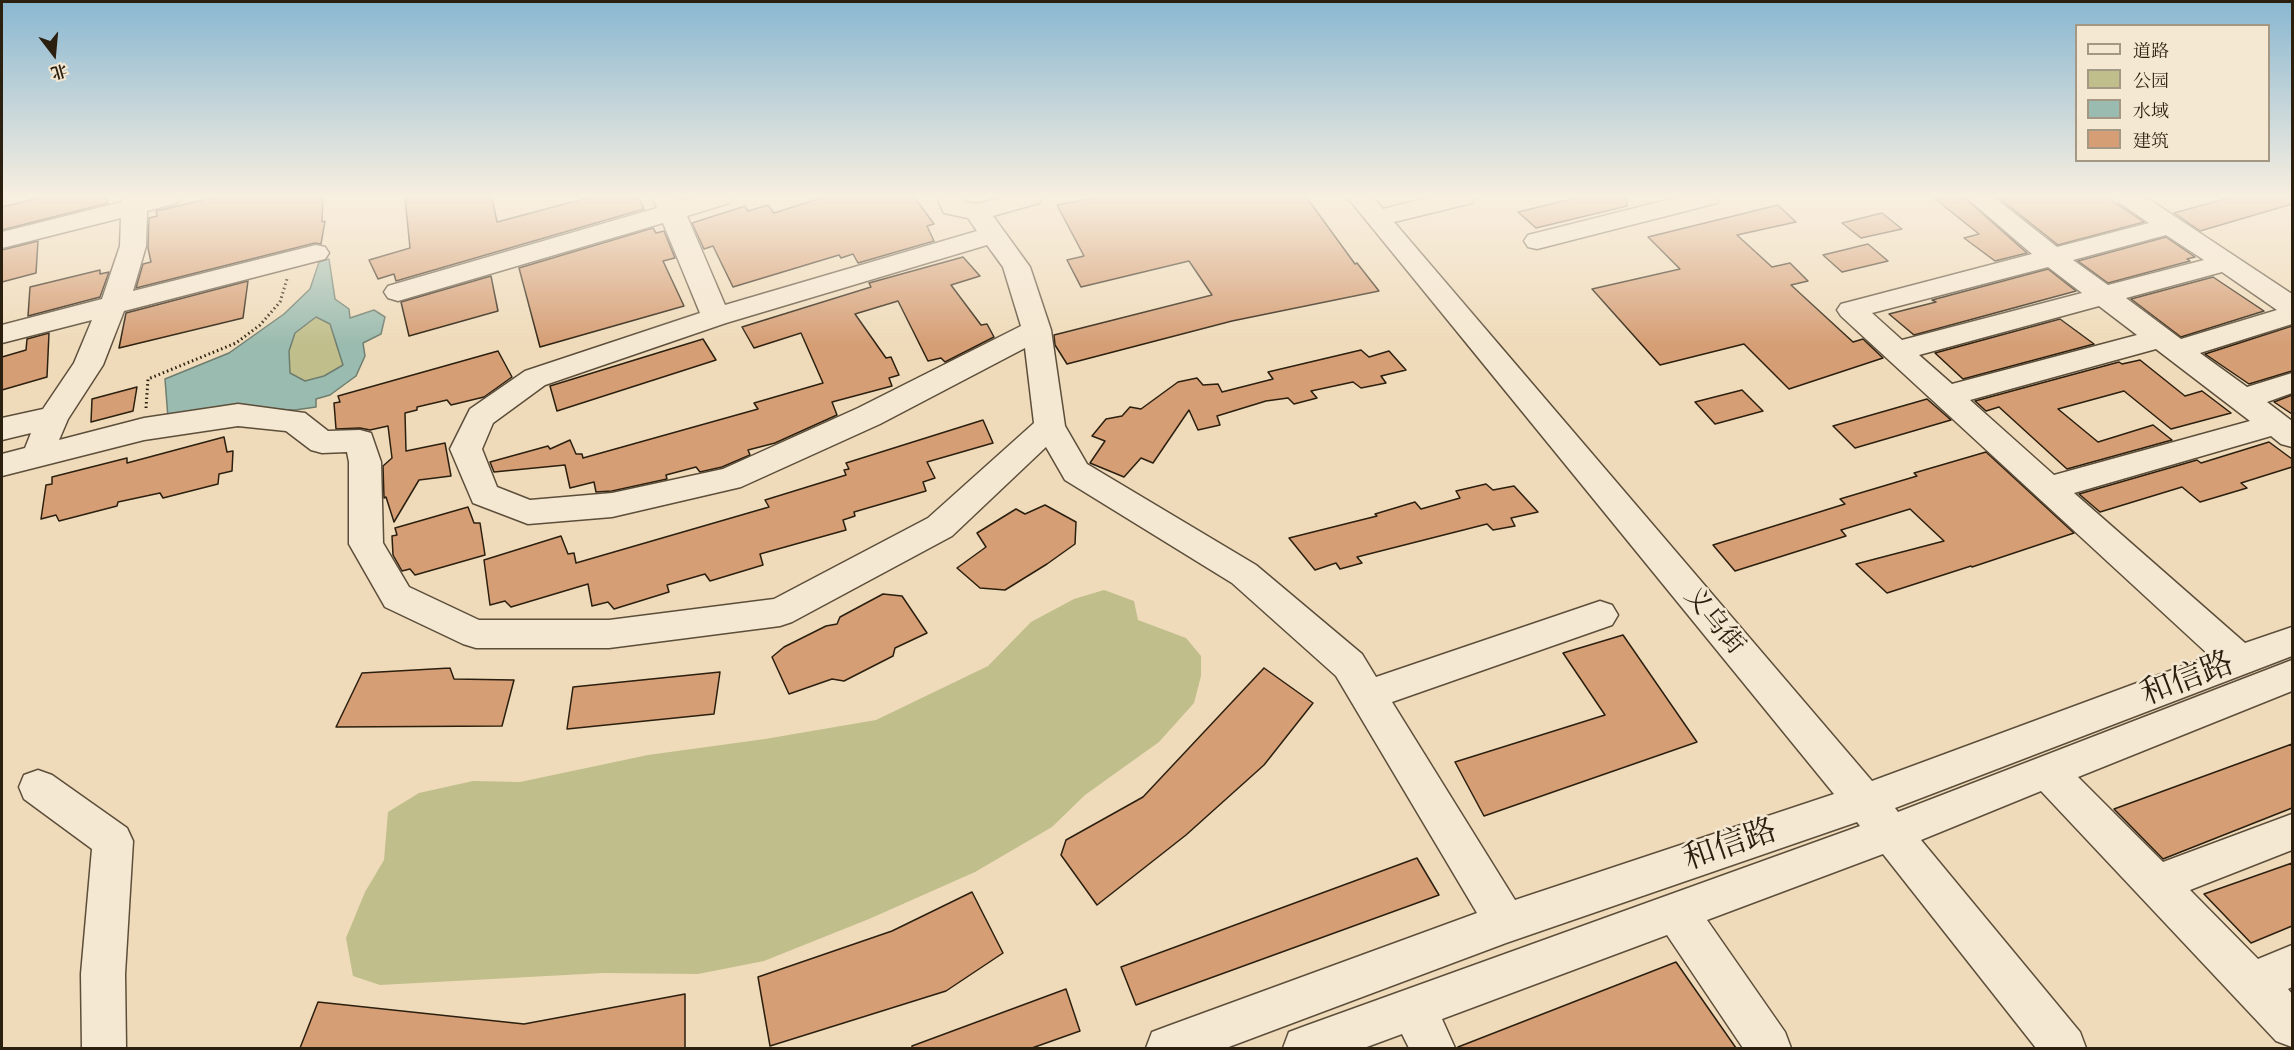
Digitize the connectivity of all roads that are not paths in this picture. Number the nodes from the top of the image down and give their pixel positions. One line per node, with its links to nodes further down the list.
1 (133, 247): 15 (street)
2 (538, 247): 13 (street)
3 (687, 247): 18 (street)
4 (892, 247): 18 (street)
5 (999, 247): 19 (street)
6 (1400, 247): 40 (street, 义乌街)
7 (2040, 247): 11 (street)
8 (2090, 247): 11 (street)
9 (2202, 247): 12 (street)
10 (316, 253): 15 (street)
11 (2052, 257): 14 (street); 22 (street)
12 (2225, 262): 14 (street); 16 (street)
13 (398, 292)
14 (2104, 296): 21 (street); 22 (street)
15 (114, 305): 20 (street); 26 (street)
16 (2292, 307)
17 (2292, 315): 21 (street)
18 (716, 317): 19 (street)
19 (1036, 330): 27 (street)
20 (2, 334)
21 (2169, 344): 24 (street); 25 (street)
22 (1897, 351): 24 (street)
23 (2292, 383): 25 (street)
24 (1946, 396): 32 (street)
25 (2243, 399): 29 (street)
26 (53, 417): 28 (street); 30 (street)
27 (1050, 426): 30 (street); 37 (street)
28 (2, 429)
29 (2285, 430): 32 (street)
30 (37, 457): 31 (street)
31 (2, 465)
32 (2049, 488): 35 (street)
33 (1600, 615): 37 (street)
34 (2292, 641): 35 (street, 和信路)
35 (2240, 661): 40 (street, 和信路)
36 (2292, 675): 38 (street, 和信路)
37 (1368, 695): 45 (street)
38 (2048, 772): 42 (street, 和信路); 43 (street)
39 (38, 787): 50 (street)
40 (1863, 802): 42 (street, 义乌街); 45 (street, 和信路)
41 (2292, 832): 43 (street)
42 (1891, 833): 44 (street, 和信路); 55 (street, 义乌街)
43 (2157, 884): 47 (street)
44 (1677, 913): 48 (street, 和信路); 54 (street)
45 (1506, 923): 51 (street, 和信路)
46 (2292, 966): 47 (street)
47 (2252, 983): 49 (street)
48 (1413, 1009): 52 (street, 和信路); 53 (street)
49 (2292, 1025)
50 (104, 1048)
51 (1168, 1048)
52 (1305, 1048)
53 (1433, 1048)
54 (1769, 1048)
55 (2064, 1048)

